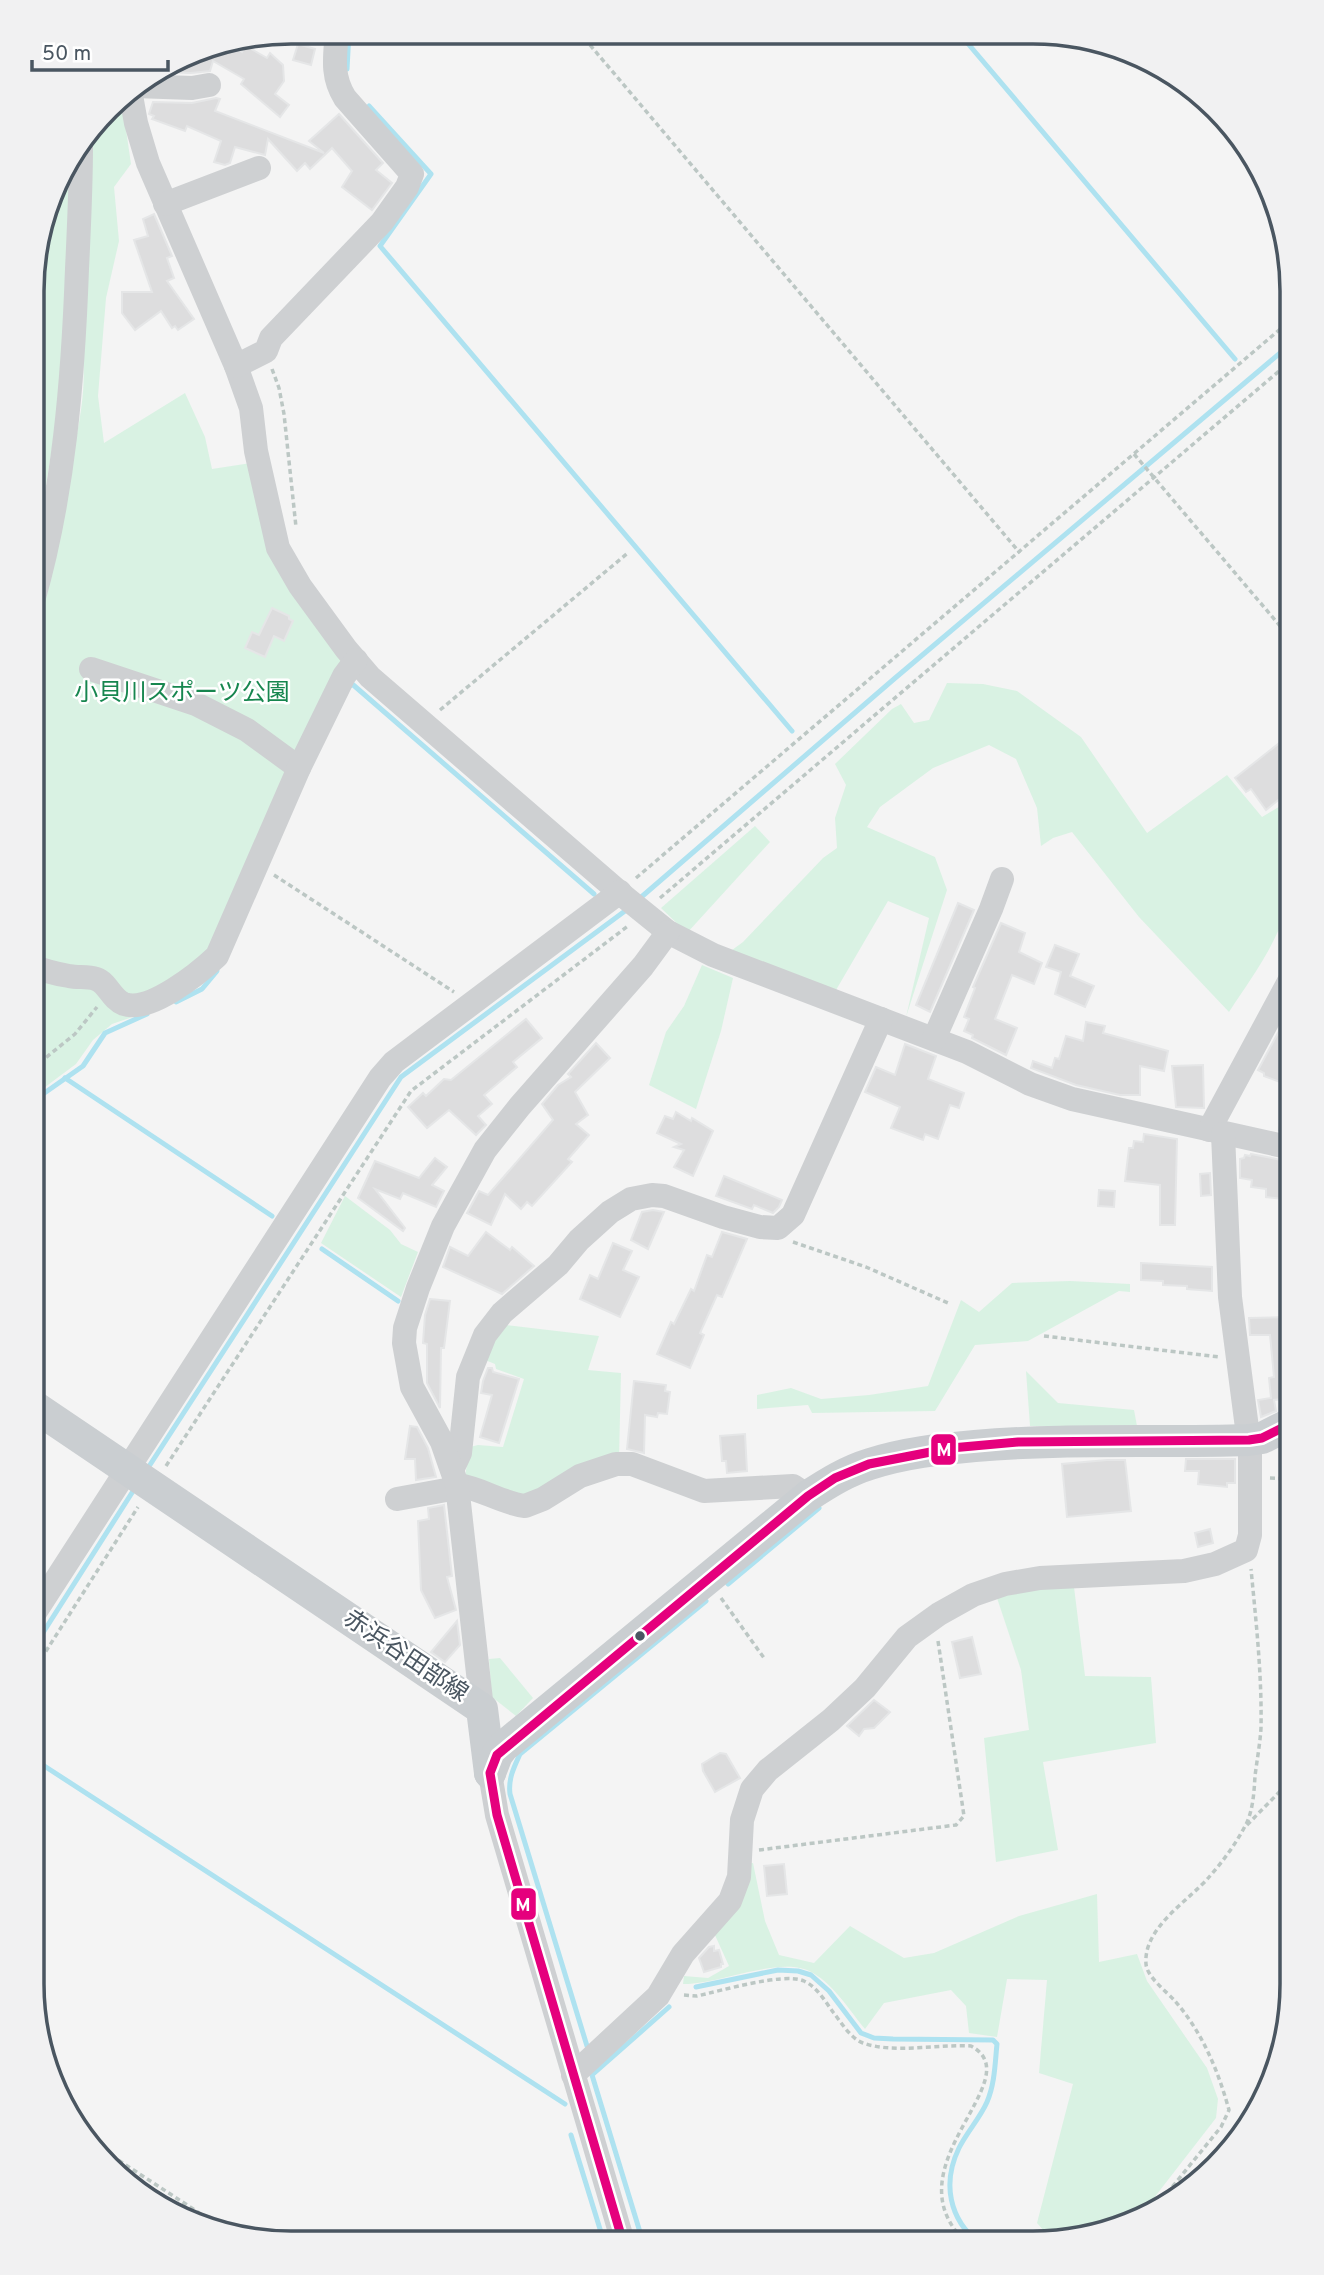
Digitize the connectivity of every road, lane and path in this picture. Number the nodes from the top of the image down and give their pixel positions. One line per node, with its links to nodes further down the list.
1 (336, 44): 10 (street)
2 (589, 44): 17 (path)
3 (209, 85): 4 (street)
4 (152, 87)
5 (132, 102): 8 (street)
6 (80, 161): 18 (street)
7 (259, 168): 8 (street)
8 (165, 204): 11 (street)
9 (1280, 330): 13 (path)
10 (266, 351): 11 (street); 15 (path)
11 (236, 366): 20 (street)
12 (1280, 371): 14 (path)
13 (1134, 454): 14 (path); 17 (path)
14 (1154, 476): 19 (path); 26 (path)
15 (296, 529)
16 (629, 552): 22 (path)
17 (1020, 553): 26 (path)
18 (44, 554)
19 (1280, 626)
20 (356, 660): 22 (street); 23 (street)
21 (91, 669): 23 (street)
22 (424, 723): 26 (street)
23 (299, 768): 29 (street)
24 (274, 874): 30 (path)
25 (1002, 878): 33 (street)
26 (632, 902): 27 (street); 30 (street); 44 (path)
27 (668, 932): 32 (street); 45 (street)
28 (44, 969): 29 (street)
29 (110, 992): 34 (path)
30 (471, 1003): 44 (street)
31 (1280, 1005): 35 (street)
32 (881, 1019): 33 (street); 37 (street)
33 (934, 1039): 35 (street)
34 (44, 1059)
35 (1216, 1132): 36 (street); 40 (street)
36 (1280, 1145)
37 (778, 1228): 38 (path); 45 (street)
38 (948, 1303)
39 (1044, 1336): 40 (path)
40 (1237, 1359): 43 (street)
41 (44, 1413): 44 (main road, 赤浜谷田部線)
42 (1280, 1429): 43 (main road)
43 (1249, 1440): 46 (main road); 48 (street)
44 (141, 1478): 50 (street); 52 (path); 54 (main road, 赤浜谷田部線)
45 (456, 1480): 46 (street); 47 (street); 54 (street)
46 (808, 1496): 49 (main road)
47 (397, 1499)
48 (1245, 1550): 51 (street); 57 (path)
49 (707, 1579): 53 (path); 55 (main road)
50 (44, 1602)
51 (934, 1617): 58 (street); 58 (path)
52 (44, 1652)
53 (764, 1658)
54 (482, 1709): 55 (main road, 赤浜谷田部線)
55 (489, 1773): 60 (street)
56 (1280, 1791): 57 (path)
57 (1246, 1825): 62 (path)
58 (740, 1852): 59 (street)
59 (666, 1985): 60 (street); 65 (path)
60 (573, 2075): 64 (street)
61 (115, 2158): 63 (path)
62 (1169, 2190)
63 (200, 2214)
64 (620, 2231)
65 (958, 2231)

